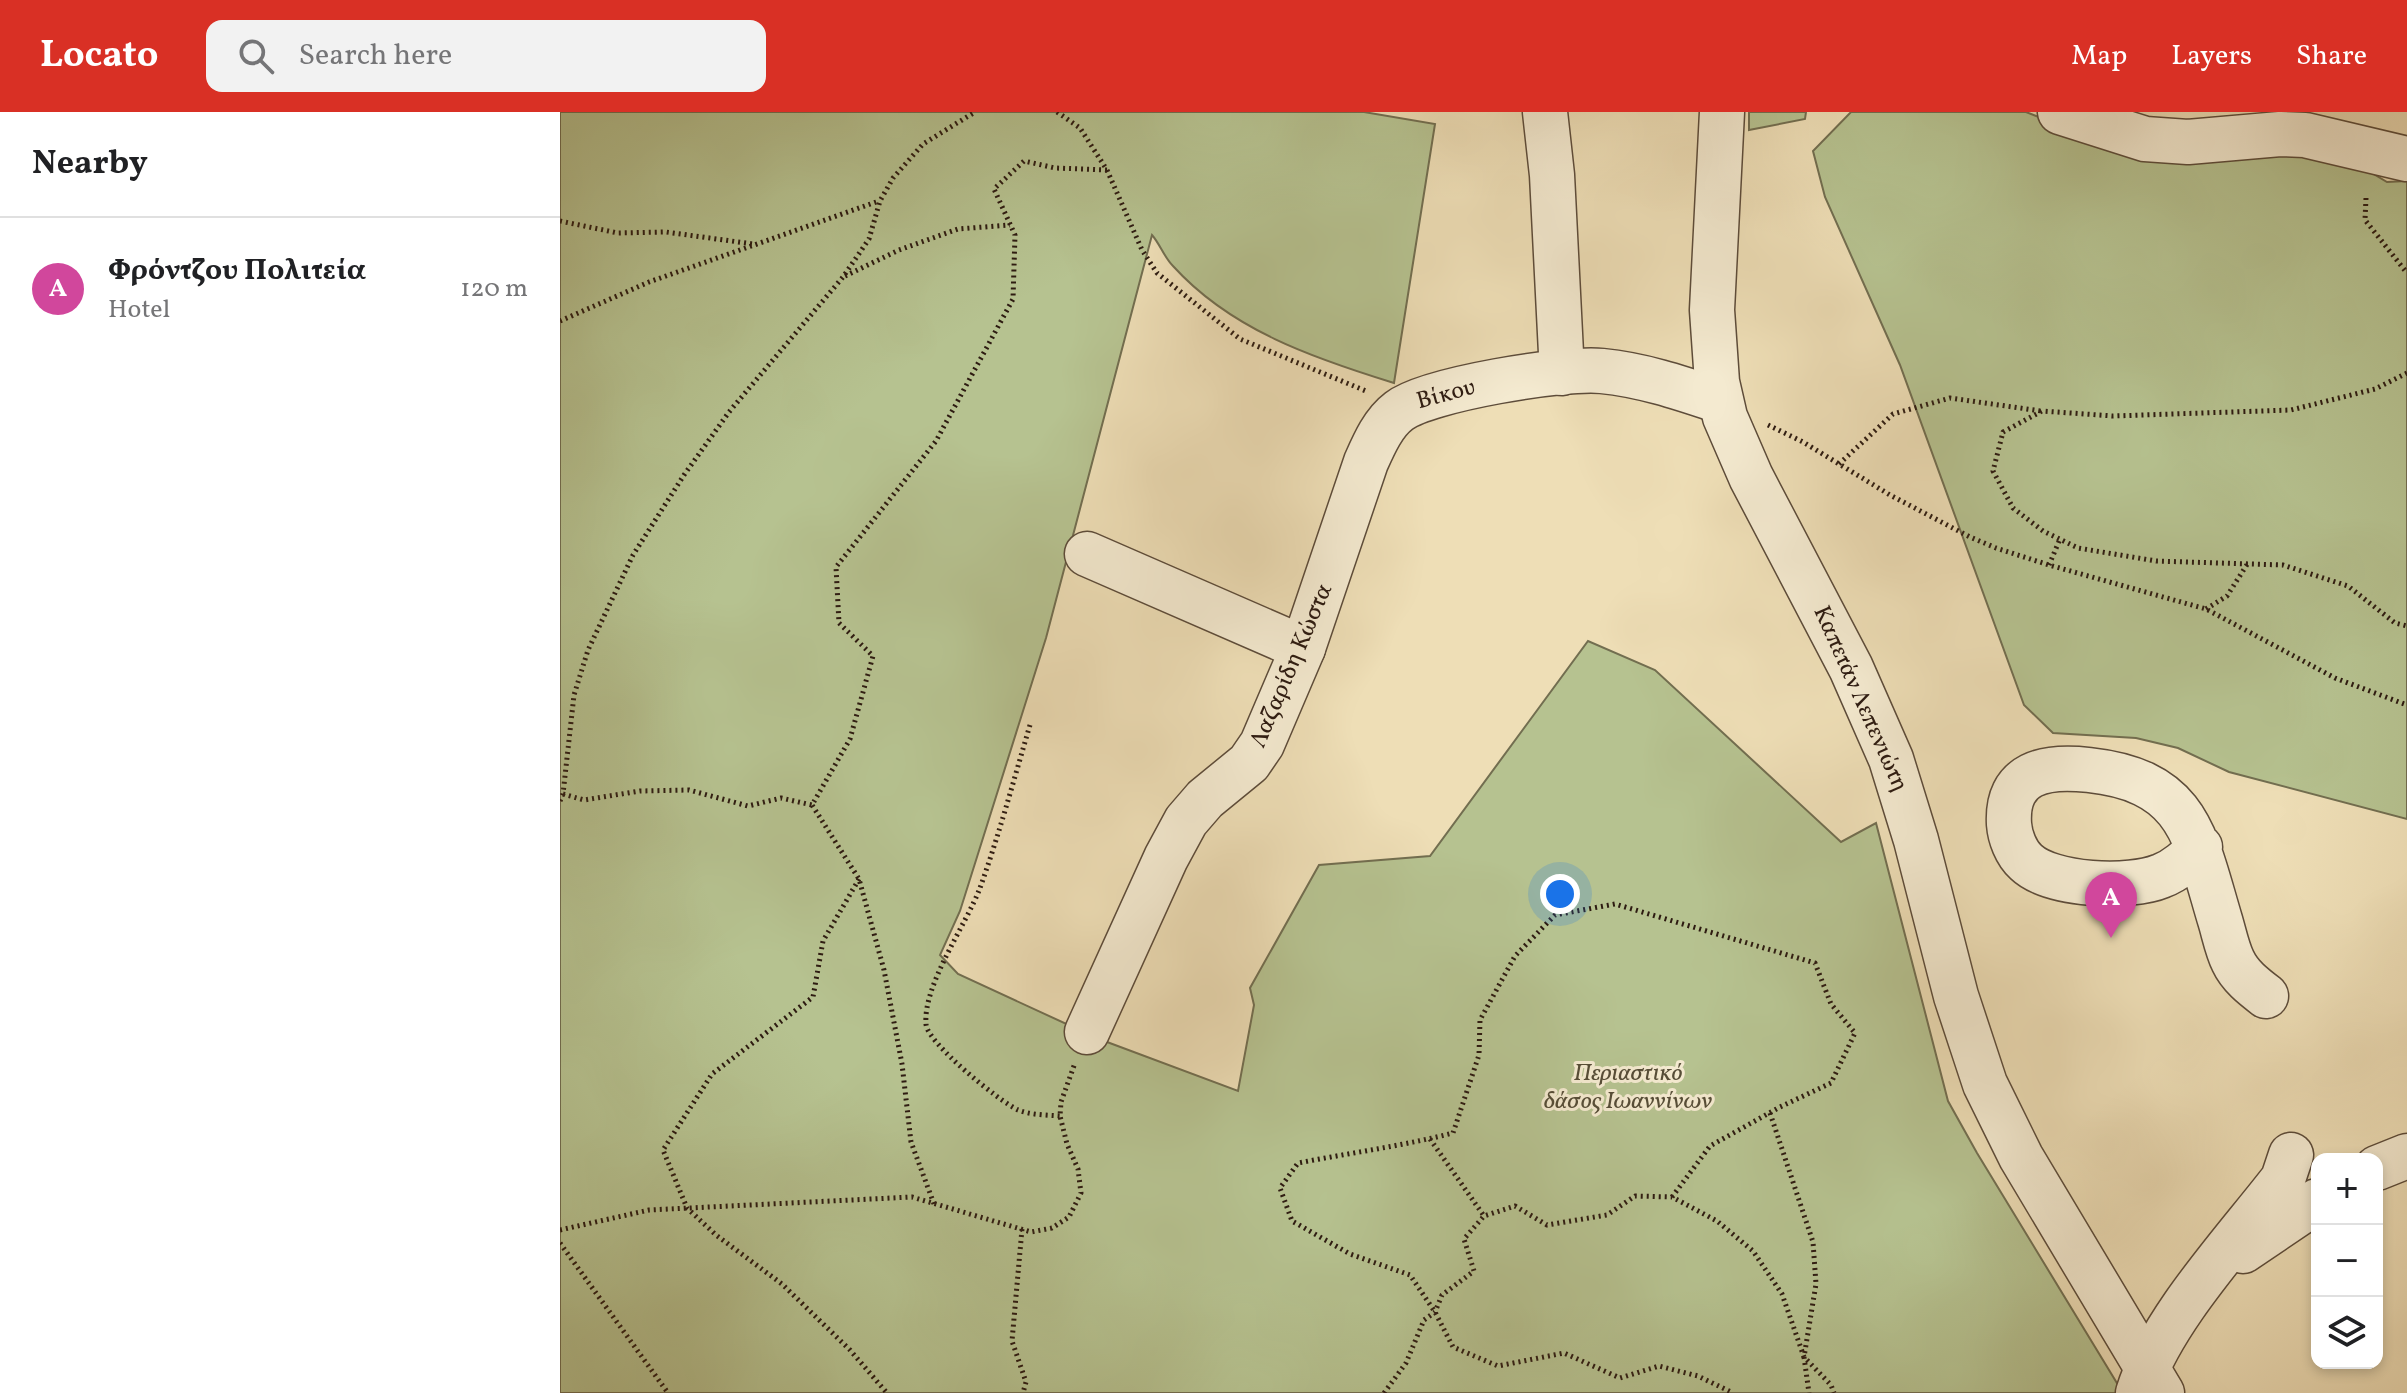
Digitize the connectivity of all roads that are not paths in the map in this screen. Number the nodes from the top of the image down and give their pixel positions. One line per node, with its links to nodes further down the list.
1 (1545, 112): 5 (street)
2 (1722, 112): 6 (street, Καπετάν Λεπενιώτη)
3 (2060, 112): 4 (street)
4 (2407, 159)
5 (1562, 373): 6 (street, Βίκου); 7 (street, Βίκου)
6 (1720, 401): 18 (street, Καπετάν Λεπενιώτη)
7 (1401, 409): 9 (street, Λαζαρίδη Κώστα)
8 (1087, 554): 9 (street)
9 (1303, 648): 12 (street, Λαζαρίδη Κώστα)
10 (2200, 847): 11 (street)
11 (2266, 996)
12 (1087, 1032)
13 (2291, 1155): 17 (street)
14 (2407, 1156): 15 (street)
15 (2383, 1166)
16 (2311, 1205): 17 (street)
17 (2207, 1277): 18 (street)
18 (2148, 1385)

